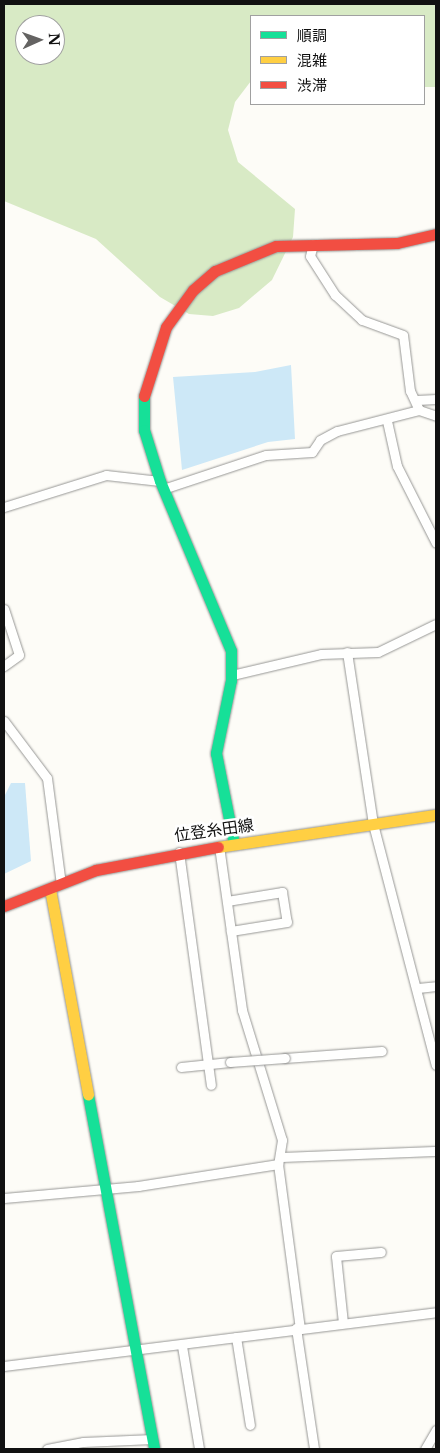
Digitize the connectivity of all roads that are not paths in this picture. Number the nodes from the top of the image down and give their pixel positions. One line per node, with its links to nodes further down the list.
1 (436, 234): 2 (street)
2 (313, 244): 4 (street); 8 (street)
3 (436, 399): 4 (street)
4 (417, 400): 5 (street)
5 (420, 410): 6 (street); 7 (street)
6 (436, 416)
7 (387, 422): 8 (street); 10 (street)
8 (162, 485): 9 (street); 15 (street)
9 (4, 507)
10 (436, 543)
11 (4, 609): 14 (street)
12 (436, 624): 13 (street)
13 (347, 652): 15 (street); 18 (street)
14 (4, 666)
15 (232, 675): 19 (street)
16 (4, 722): 22 (street)
17 (436, 815): 18 (street, 位登糸田線)
18 (373, 824): 19 (street, 位登糸田線); 28 (street)
19 (234, 844): 20 (street, 位登糸田線)
20 (219, 846): 21 (street, 位登糸田線); 24 (street)
21 (179, 852): 22 (street, 位登糸田線); 30 (street)
22 (61, 884): 23 (street, 位登糸田線)
23 (50, 889): 25 (street, 位登糸田線); 36 (street)
24 (227, 901): 26 (street); 26 (street)
25 (4, 906)
26 (231, 931): 35 (street)
27 (436, 986): 28 (street)
28 (418, 988): 31 (street)
29 (382, 1051): 30 (street, bridge)
30 (208, 1065): 32 (street); 33 (street)
31 (436, 1065)
32 (181, 1067)
33 (211, 1085)
34 (436, 1151): 35 (street)
35 (279, 1161): 36 (street); 41 (street)
36 (106, 1189): 37 (street); 44 (street)
37 (4, 1198)
38 (381, 1252): 40 (street)
39 (436, 1312): 40 (street)
40 (343, 1324): 41 (street)
41 (298, 1328): 42 (street); 51 (street)
42 (236, 1338): 43 (street); 46 (street)
43 (182, 1346): 44 (street); 50 (street)
44 (138, 1353): 45 (street); 48 (street)
45 (4, 1366)
46 (250, 1425)
47 (436, 1430): 52 (street)
48 (153, 1444): 49 (street)
49 (47, 1449)
50 (199, 1449)
51 (314, 1449)
52 (425, 1449)

